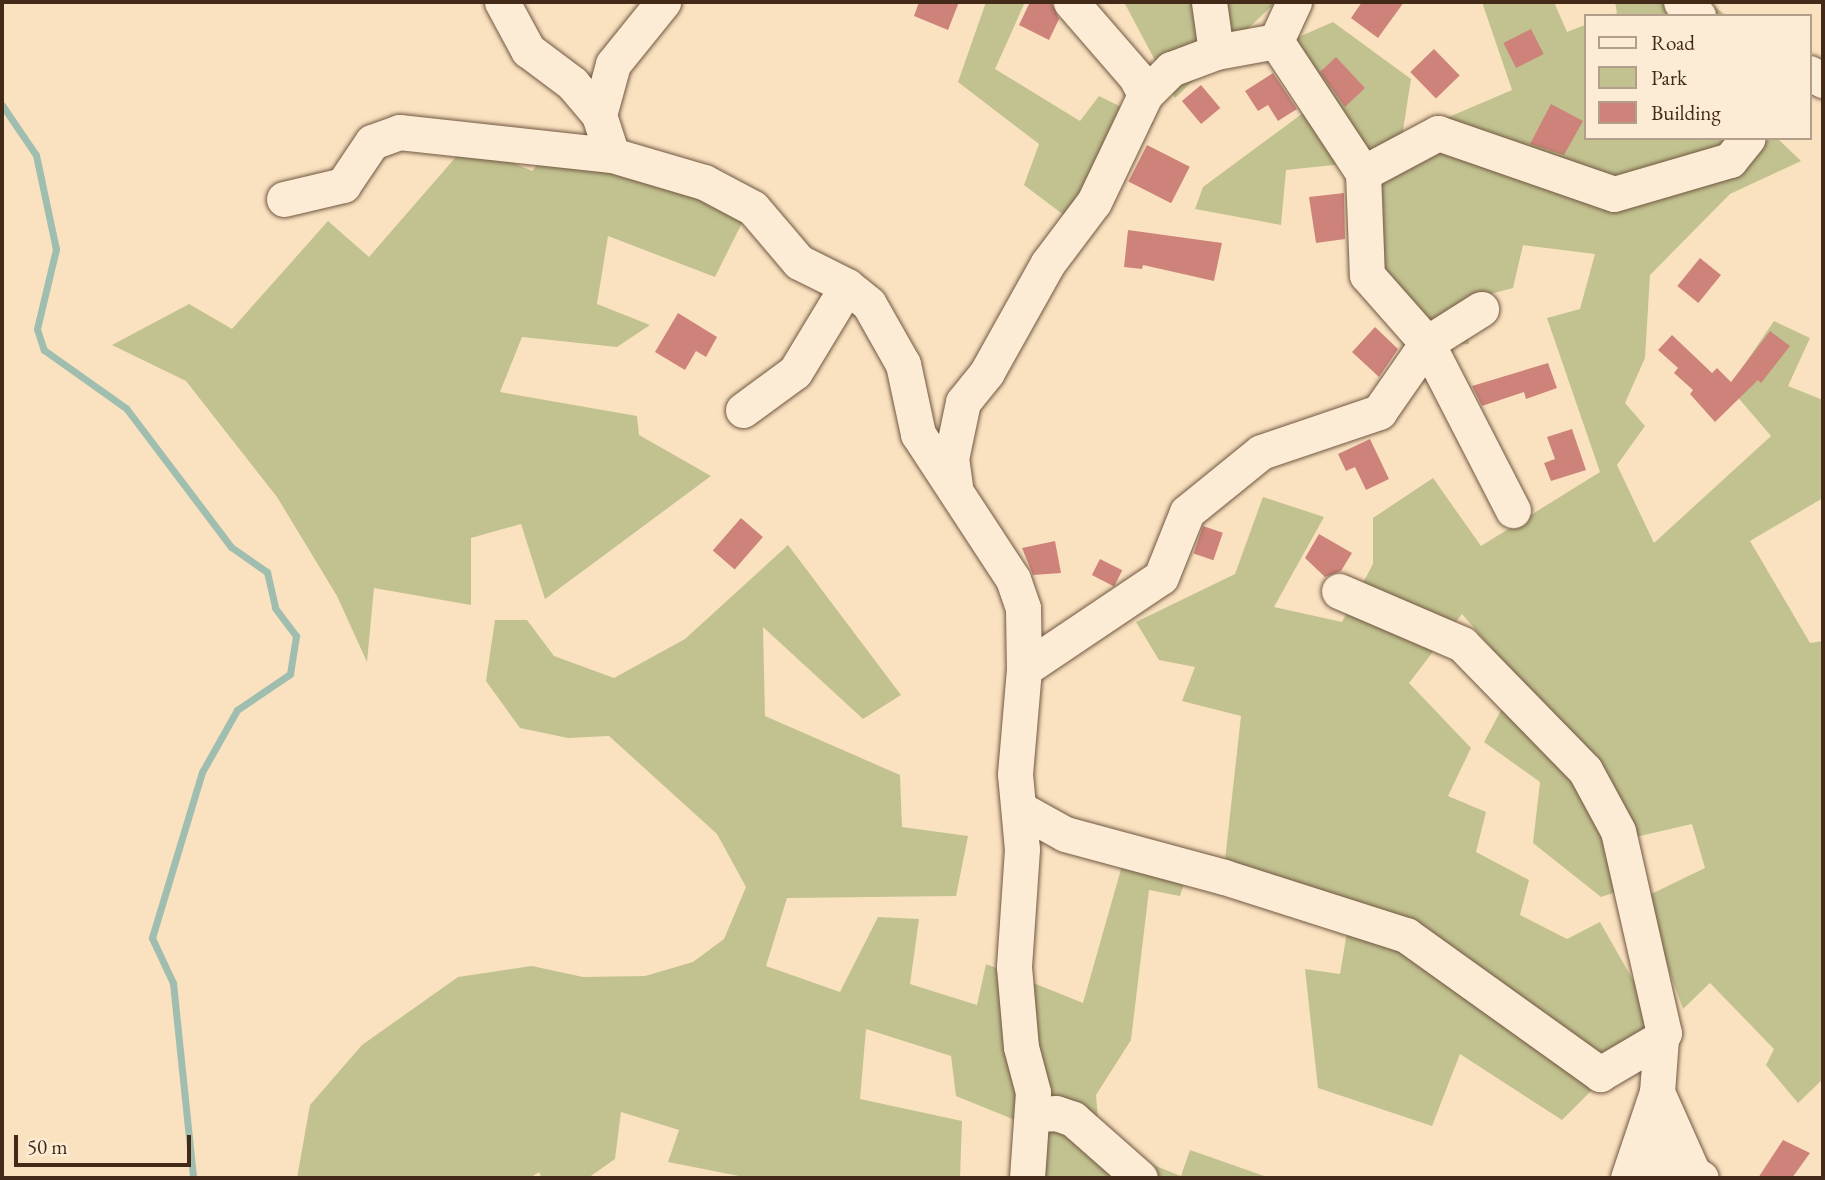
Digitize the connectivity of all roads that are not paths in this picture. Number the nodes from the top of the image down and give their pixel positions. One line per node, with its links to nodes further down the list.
1 (502, 2): 11 (street)
2 (663, 2): 11 (street)
3 (1070, 2): 10 (street)
4 (1209, 2): 9 (street)
5 (1294, 2): 8 (street)
6 (1681, 2): 7 (street)
7 (1696, 14)
8 (1276, 41): 9 (street); 14 (street)
9 (1216, 52): 10 (street)
10 (1145, 95): 20 (street)
11 (599, 116): 13 (street)
12 (1746, 140): 14 (street)
13 (612, 155): 15 (street); 16 (street)
14 (1363, 173): 18 (street)
15 (284, 200)
16 (847, 286): 19 (street); 20 (street)
17 (1481, 309): 18 (street)
18 (1427, 343): 21 (street); 23 (street)
19 (743, 410)
20 (955, 486): 23 (street)
21 (1513, 510)
22 (1339, 591): 25 (street)
23 (1024, 669): 24 (street)
24 (1020, 808): 25 (street); 27 (street)
25 (1661, 1038): 26 (street)
26 (1657, 1092): 30 (street); 31 (street); 32 (street)
27 (1033, 1114): 28 (street); 29 (street)
28 (1027, 1178)
29 (1139, 1178)
30 (1628, 1178)
31 (1658, 1178)
32 (1701, 1178)

